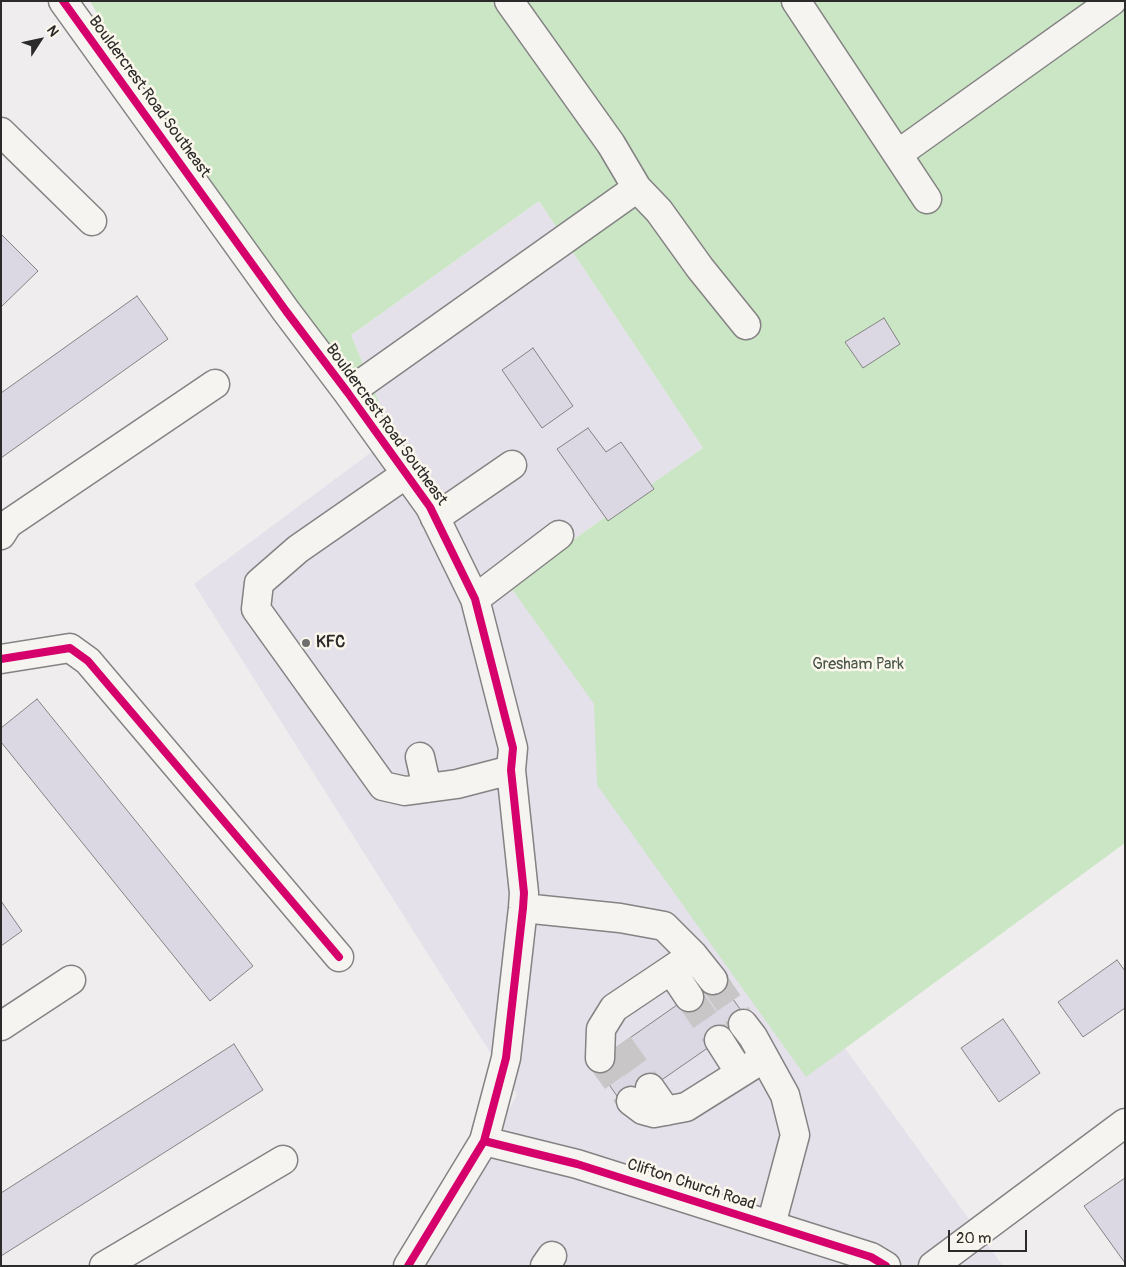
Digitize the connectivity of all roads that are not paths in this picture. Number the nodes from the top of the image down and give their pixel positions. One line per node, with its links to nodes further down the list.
1 (63, 1): 12 (street, Bouldercrest Road Southeast)
2 (509, 1): 7 (street)
3 (796, 1): 6 (street)
4 (1112, 1): 6 (street)
5 (1, 132): 9 (street)
6 (898, 154): 8 (street)
7 (638, 188): 10 (street); 12 (street)
8 (927, 199)
9 (92, 222)
10 (746, 325)
11 (216, 384): 17 (street)
12 (348, 393): 14 (street, Bouldercrest Road Southeast)
13 (512, 464): 15 (street)
14 (406, 474): 15 (street, Bouldercrest Road Southeast); 22 (street)
15 (435, 518): 18 (street, Bouldercrest Road Southeast)
16 (559, 534): 18 (street)
17 (1, 535)
18 (475, 599): 21 (street, Bouldercrest Road Southeast)
19 (1, 659): 25 (street)
20 (420, 757): 22 (street)
21 (512, 770): 22 (street); 23 (street, Bouldercrest Road Southeast)
22 (427, 788)
23 (523, 908): 24 (street); 38 (street, Bouldercrest Road Southeast)
24 (693, 955): 26 (street); 28 (street)
25 (339, 956)
26 (671, 970): 29 (street); 33 (street)
27 (71, 980): 31 (street)
28 (713, 980)
29 (689, 997)
30 (743, 1024): 34 (street)
31 (1, 1026)
32 (719, 1040): 35 (street)
33 (608, 1042)
34 (764, 1058): 35 (street); 40 (street)
35 (740, 1073): 36 (street)
36 (640, 1094)
37 (1125, 1123): 44 (street)
38 (484, 1141): 40 (street, Clifton Church Road); 42 (street, Bouldercrest Road Southeast)
39 (283, 1160): 41 (street)
40 (771, 1225): 43 (street, Clifton Church Road)
41 (104, 1266)
42 (408, 1266)
43 (886, 1266)
44 (933, 1266)

